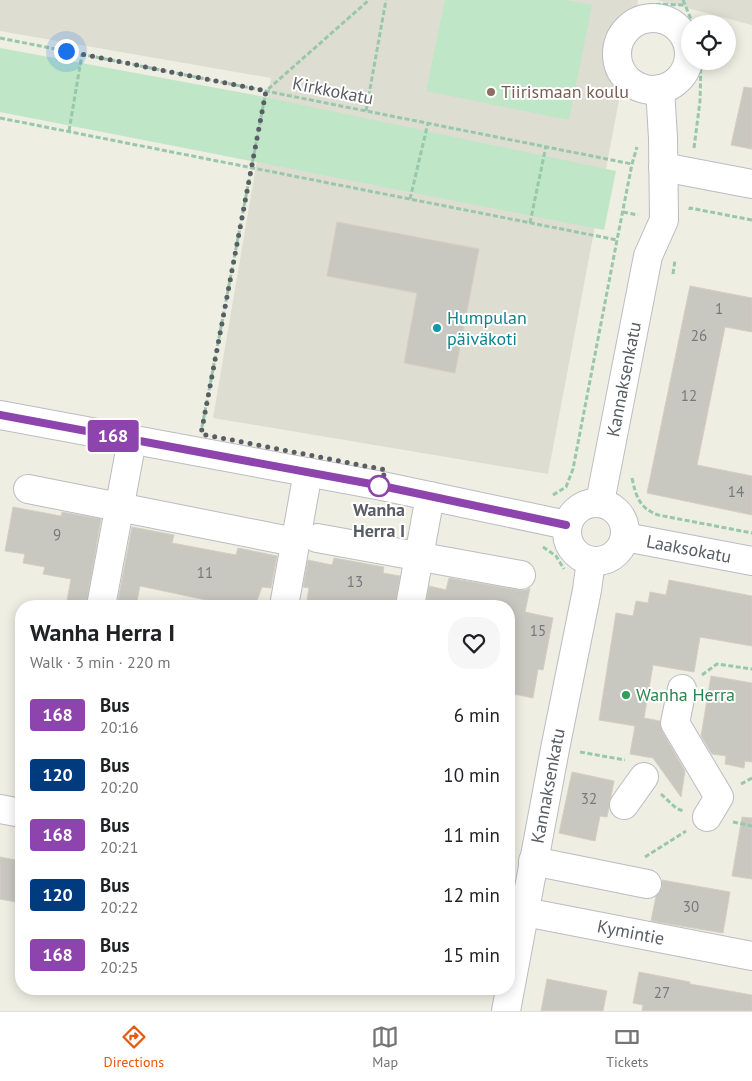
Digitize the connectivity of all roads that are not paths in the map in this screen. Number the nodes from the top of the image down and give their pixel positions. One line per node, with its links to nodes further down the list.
1 (651, 95): 2 (street, Kannaksenkatu)
2 (663, 167): 3 (street); 9 (street, Kannaksenkatu)
3 (752, 184)
4 (0, 415): 5 (street)
5 (132, 440): 6 (street); 10 (street)
6 (308, 472): 8 (street); 13 (street)
7 (28, 489): 10 (street)
8 (430, 496): 11 (street); 14 (street)
9 (600, 502): 11 (street); 12 (street)
10 (120, 507): 13 (street); 18 (street)
11 (566, 525): 15 (street)
12 (625, 537): 15 (street); 16 (street, Laaksokatu)
13 (306, 540): 14 (street); 19 (street)
14 (420, 556): 17 (street); 20 (street)
15 (591, 561): 27 (street, Kannaksenkatu)
16 (752, 561)
17 (520, 575)
18 (102, 600)
19 (286, 600)
20 (411, 600)
21 (682, 689): 26 (street)
22 (644, 777): 23 (street)
23 (624, 805)
24 (0, 809): 25 (street)
25 (15, 812)
26 (707, 817)
27 (533, 861): 28 (street); 29 (street, Kannaksenkatu)
28 (647, 884)
29 (516, 910): 30 (street, Kymintie)
30 (752, 956)
31 (508, 995): 32 (street, Kannaksenkatu)
32 (507, 1011)

